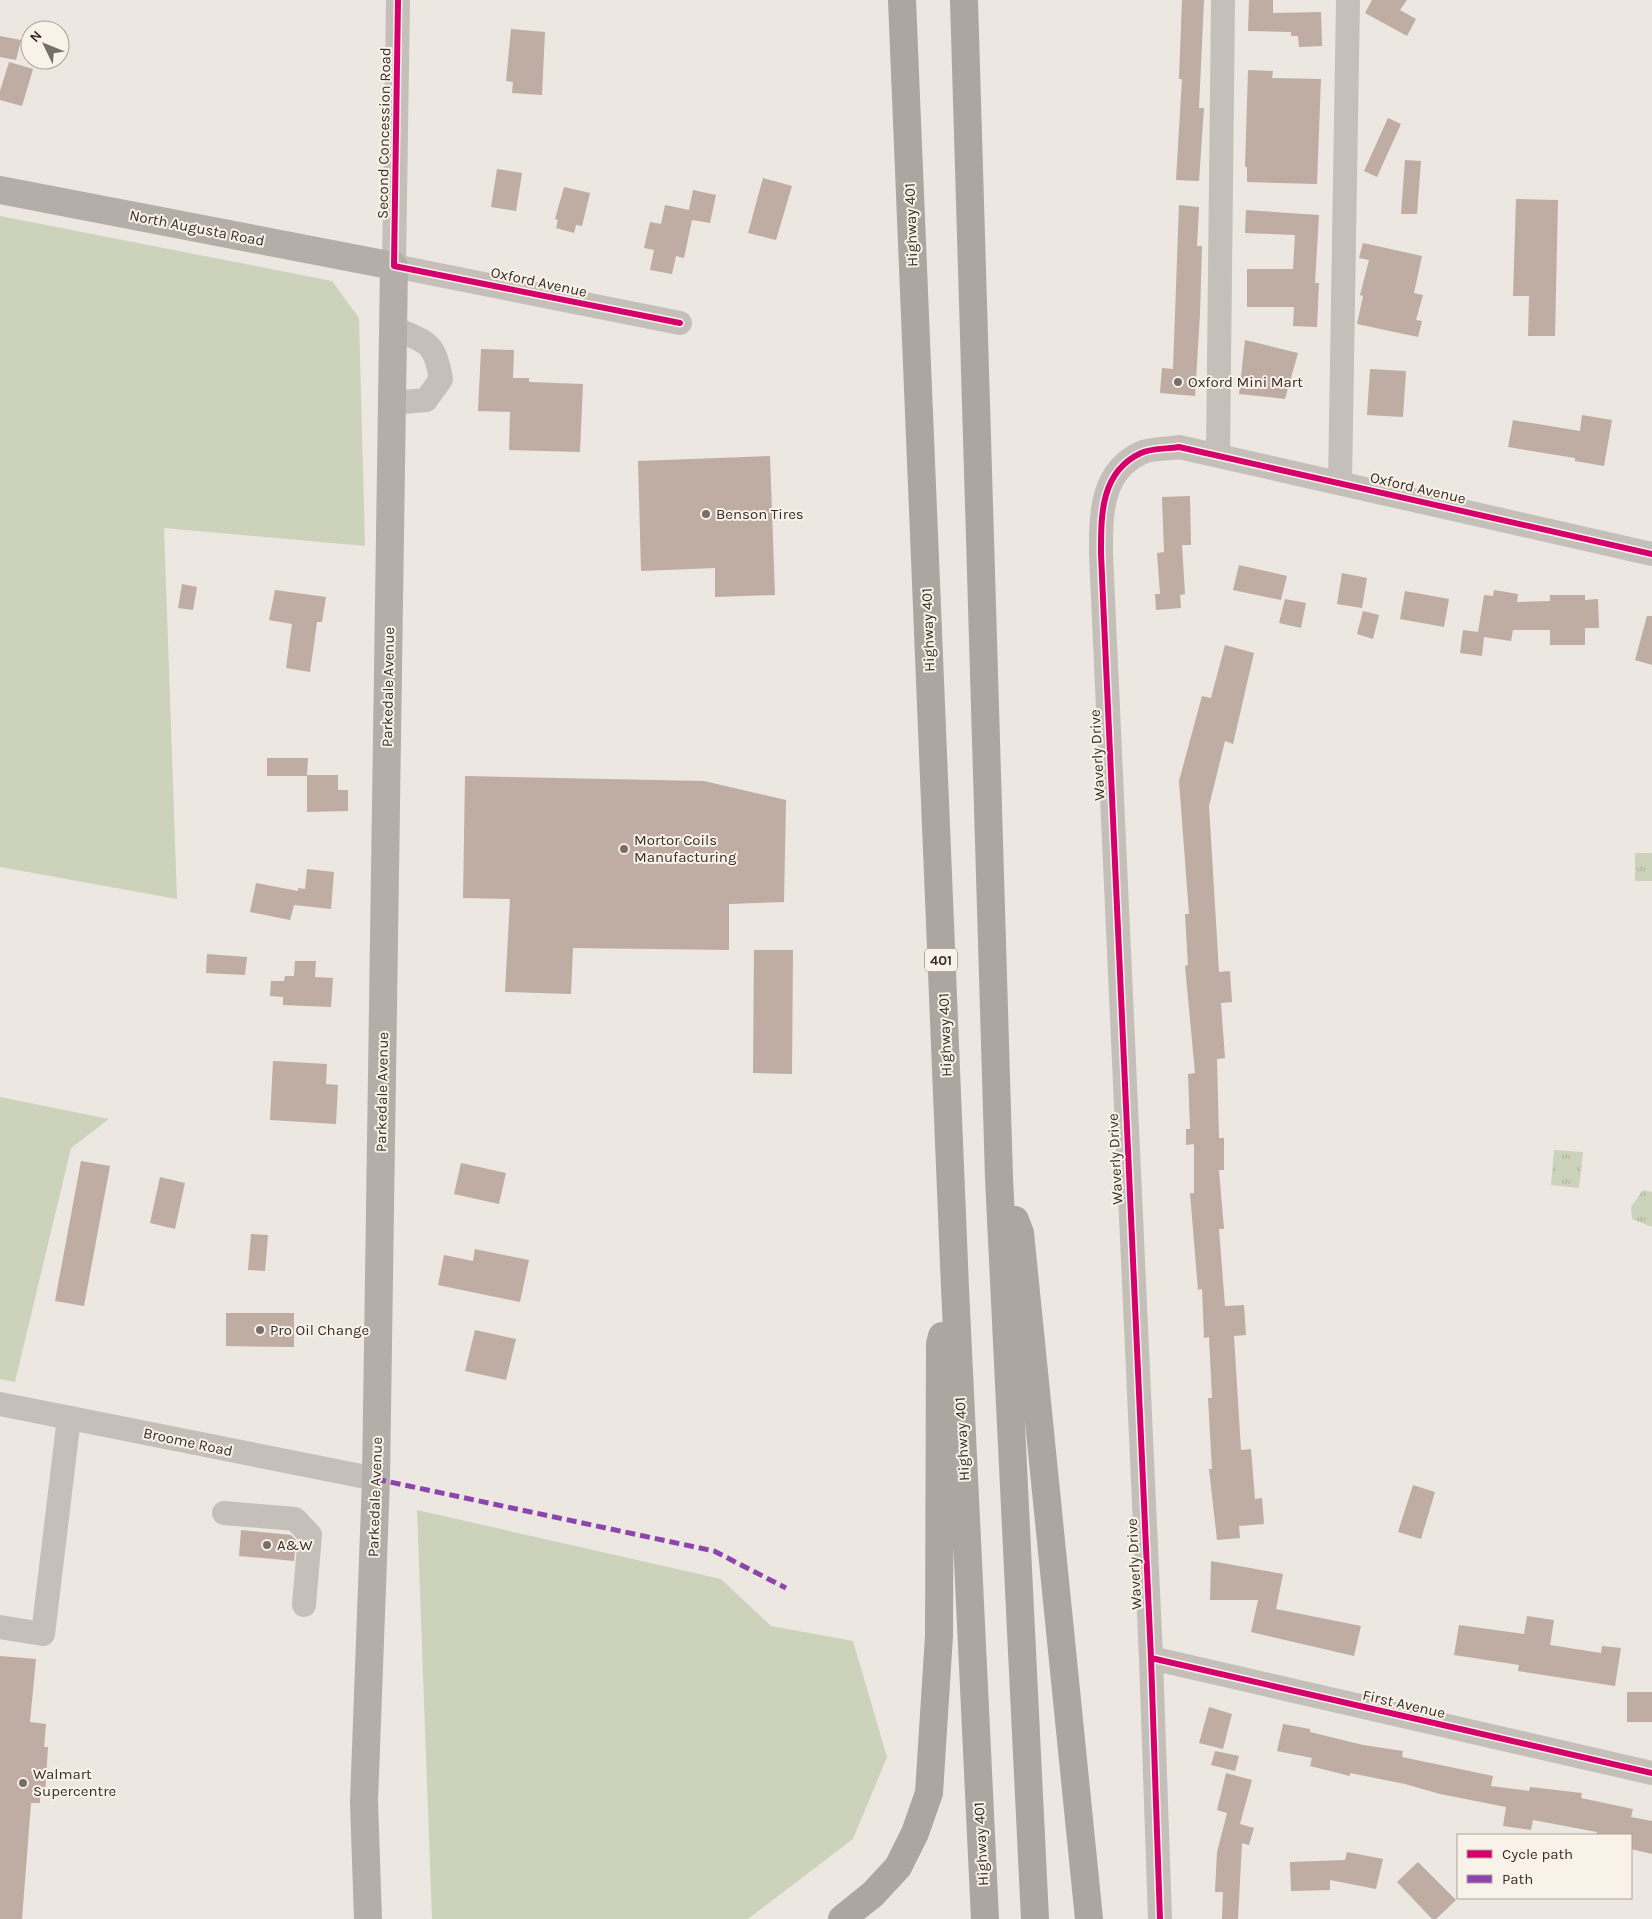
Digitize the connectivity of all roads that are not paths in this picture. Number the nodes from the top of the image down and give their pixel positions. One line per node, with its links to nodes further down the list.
1 (398, 0): 7 (street, Second Concession Road)
2 (902, 0): 16 (highway, Highway 401 / 401)
3 (964, 0): 15 (highway)
4 (1223, 0): 12 (street)
5 (1348, 0): 13 (street)
6 (0, 190): 7 (main road, North Augusta Road)
7 (394, 266): 8 (street, Oxford Avenue); 9 (main road, Parkedale Avenue)
8 (680, 324)
9 (393, 327): 10 (main road, Parkedale Avenue); 10 (street)
10 (392, 403): 19 (main road, Parkedale Avenue)
11 (1179, 447): 12 (street, Oxford Avenue); 23 (street, Waverly Drive)
12 (1218, 456): 13 (street, Oxford Avenue)
13 (1340, 483): 14 (street, Oxford Avenue)
14 (1652, 554)
15 (999, 1178): 28 (highway); 29 (highway)
16 (955, 1288): 26 (highway); 27 (highway, Highway 401 / 401)
17 (0, 1404): 18 (street, Broome Road)
18 (69, 1418): 19 (street, Broome Road); 22 (street)
19 (376, 1479): 25 (main road, Parkedale Avenue)
20 (224, 1513): 21 (street)
21 (304, 1605)
22 (0, 1627)
23 (1150, 1658): 24 (street, First Avenue); 30 (street, Waverly Drive)
24 (1652, 1773)
25 (368, 1919)
26 (842, 1919)
27 (985, 1919)
28 (1035, 1919)
29 (1089, 1919)
30 (1160, 1919)

